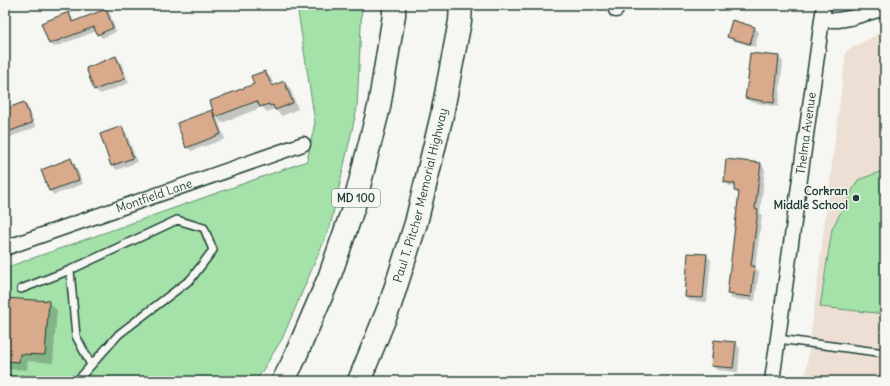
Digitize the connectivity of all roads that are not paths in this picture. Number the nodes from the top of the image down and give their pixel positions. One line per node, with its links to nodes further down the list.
1 (461, 5): 15 (highway, Paul T. Pitcher Memorial Highway)
2 (824, 5): 5 (street, Thelma Avenue)
3 (394, 8): 14 (highway, MD 100)
4 (885, 8): 5 (street)
5 (822, 20): 10 (street, Thelma Avenue)
6 (303, 144): 7 (street, Montfield Lane)
7 (5, 248)
8 (70, 270): 9 (lane); 12 (lane); 12 (lane)
9 (20, 289)
10 (778, 339): 11 (lane); 16 (street, Thelma Avenue)
11 (885, 353)
12 (91, 365): 13 (lane)
13 (77, 381)
14 (283, 381)
15 (359, 381)
16 (772, 381)

